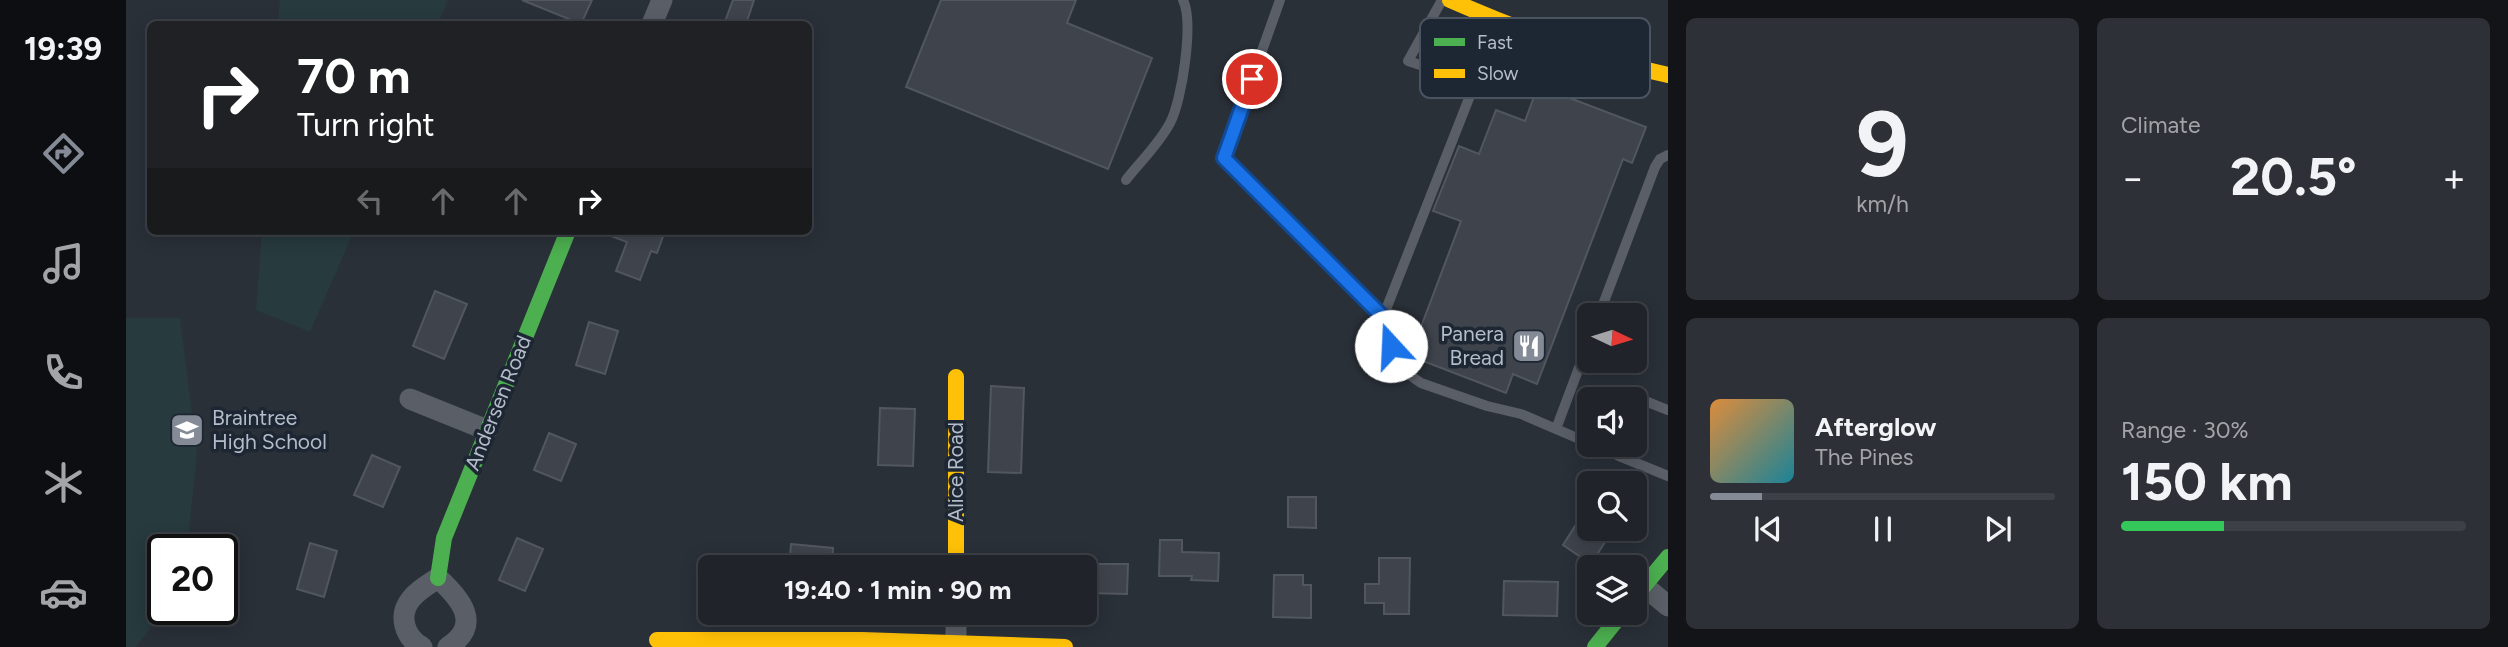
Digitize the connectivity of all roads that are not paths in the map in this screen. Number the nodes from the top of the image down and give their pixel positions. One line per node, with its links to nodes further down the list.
1 (662, 0): 8 (street)
2 (1183, 0): 15 (lane)
3 (1279, 0): 18 (lane)
4 (1442, 0): 6 (lane)
5 (1451, 0): 7 (street)
6 (1432, 18)
7 (1495, 18)
8 (653, 21)
9 (1420, 39): 10 (lane)
10 (1420, 65)
11 (1650, 71): 12 (street)
12 (1668, 75)
13 (1469, 98): 18 (lane)
14 (1668, 155): 17 (lane)
15 (1126, 180)
16 (566, 235): 25 (street, Andersen Road)
17 (1604, 303)
18 (1383, 317): 24 (lane)
19 (1577, 373): 24 (lane)
20 (956, 377): 29 (street, Alice Road)
21 (411, 399): 25 (street)
22 (1647, 402): 23 (lane)
23 (1668, 410)
24 (1556, 429): 26 (lane)
25 (487, 430): 31 (street, Andersen Road)
26 (1577, 438)
27 (1621, 457): 28 (lane)
28 (1668, 476)
29 (956, 555)
30 (1668, 556): 32 (street)
31 (438, 578): 39 (street); 40 (street)
32 (1647, 582)
33 (1647, 596): 34 (street)
34 (1668, 606)
35 (956, 625): 38 (street)
36 (1613, 625): 42 (street)
37 (657, 640): 38 (street)
38 (956, 644): 41 (street)
39 (422, 647)
40 (448, 647)
41 (1065, 647)
42 (1595, 647)

